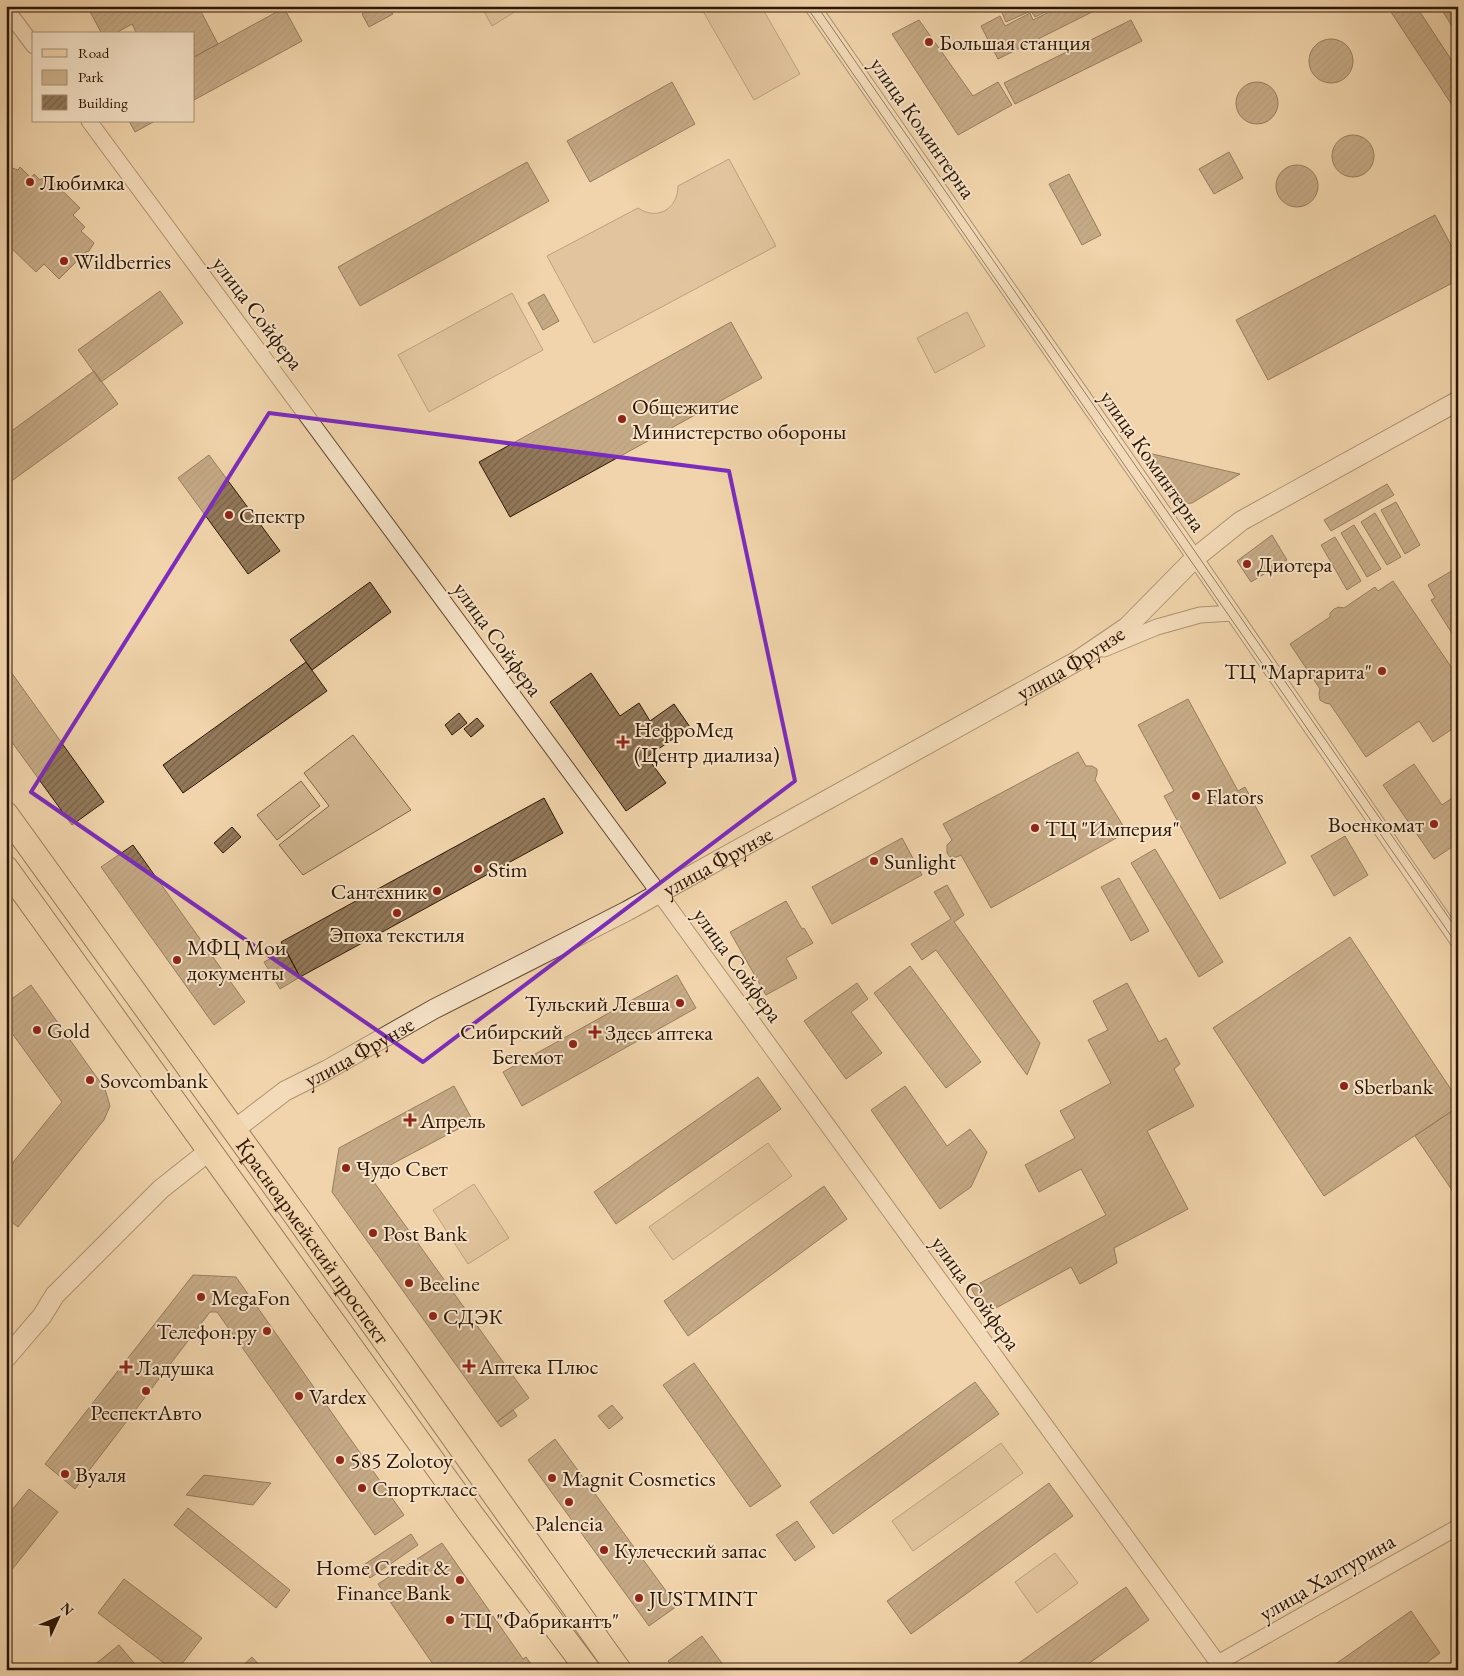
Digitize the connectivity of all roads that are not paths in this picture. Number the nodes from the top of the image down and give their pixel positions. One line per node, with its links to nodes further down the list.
1 (812, 6): 6 (street, улица Коминтерна)
2 (6, 9): 3 (street)
3 (32, 43)
4 (90, 122): 11 (street, улица Сойфера)
5 (1458, 400): 6 (street, улица Фрунзе)
6 (1195, 558): 7 (street, улица Коминтерна); 8 (street, улица Фрунзе)
7 (1233, 613): 8 (street); 12 (street, улица Коминтерна)
8 (1077, 660): 11 (street, улица Фрунзе)
9 (6, 814): 13 (main road, Красноармейский проспект)
10 (6, 868): 14 (main road, Красноармейский проспект)
11 (659, 892): 13 (street, улица Фрунзе); 17 (street, улица Сойфера)
12 (1458, 941)
13 (234, 1130): 14 (main road, улица Фрунзе); 19 (main road, Красноармейский проспект)
14 (209, 1151): 15 (street, улица Фрунзе); 18 (main road, Красноармейский проспект)
15 (6, 1358)
16 (1458, 1527): 17 (street, улица Халтурина)
17 (1220, 1666)
18 (588, 1670)
19 (619, 1670)

